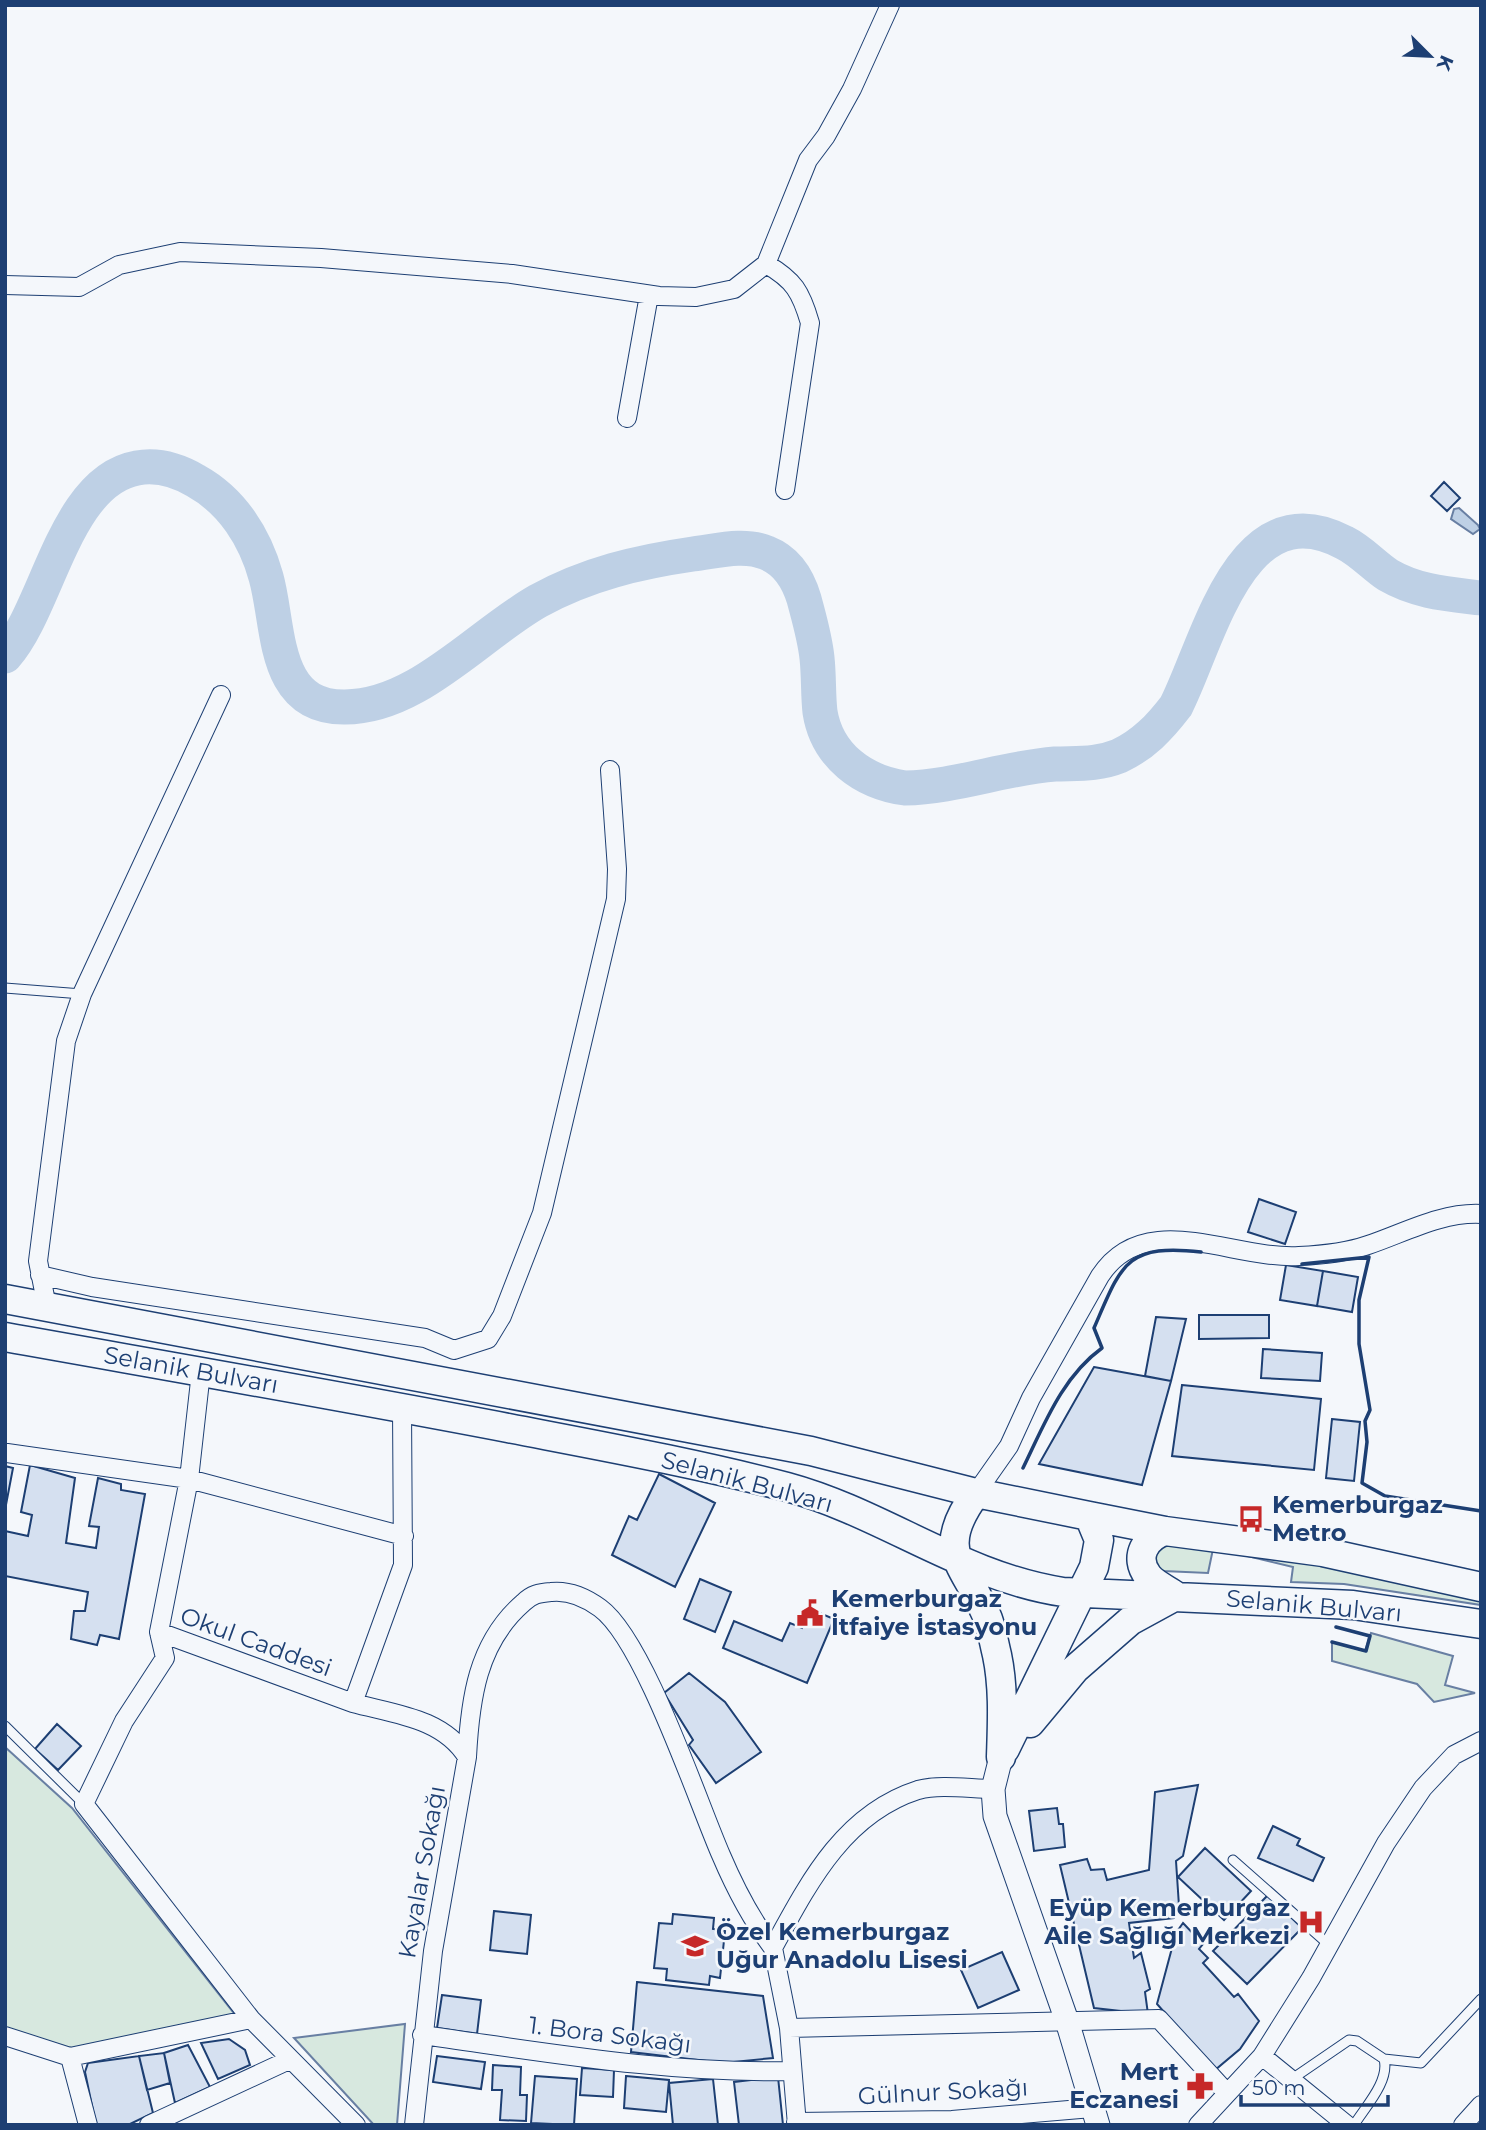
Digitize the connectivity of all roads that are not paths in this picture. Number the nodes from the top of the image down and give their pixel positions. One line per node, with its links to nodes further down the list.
1 (890, 5): 2 (street)
2 (766, 264): 4 (street); 6 (street)
3 (5, 285): 4 (street)
4 (649, 295): 5 (street)
5 (627, 418)
6 (785, 489)
7 (220, 695): 10 (street)
8 (610, 770): 12 (street)
9 (5, 988): 10 (lane)
10 (82, 994): 12 (street)
11 (1481, 1214): 20 (street)
12 (40, 1275): 14 (street)
13 (5, 1299): 14 (main road, Selanik Bulvarı)
14 (47, 1307): 20 (main road, Selanik Bulvarı)
15 (5, 1337): 16 (main road, Selanik Bulvarı)
16 (201, 1372): 17 (main road, Selanik Bulvarı); 19 (street)
17 (402, 1408): 23 (street, Okul Caddesi); 24 (main road, Selanik Bulvarı)
18 (6, 1453): 19 (street)
19 (189, 1479): 23 (street); 29 (street)
20 (976, 1493): 21 (main road, Selanik Bulvarı); 24 (main road)
21 (1089, 1516): 22 (main road, Selanik Bulvarı); 26 (main road)
22 (1165, 1531): 25 (main road, Selanik Bulvarı); 27 (main road)
23 (404, 1536): 30 (street, Okul Caddesi)
24 (955, 1560): 26 (main road, Selanik Bulvarı); 34 (main road)
25 (1481, 1587)
26 (1083, 1593): 27 (main road, Selanik Bulvarı); 34 (main road)
27 (1176, 1596): 28 (main road, Selanik Bulvarı); 34 (main road)
28 (1481, 1624)
29 (159, 1632): 30 (street, Okul Caddesi); 36 (street, Okul Caddesi)
30 (352, 1703): 33 (street, Kayalar Sokağı)
31 (5, 1726): 36 (lane)
32 (1481, 1741): 38 (street)
33 (467, 1757): 39 (street); 44 (street, Kayalar Sokağı)
34 (1001, 1758): 35 (street)
35 (993, 1789): 39 (street); 42 (street)
36 (84, 1804): 41 (street)
37 (1233, 1860): 38 (lane)
38 (1328, 1944): 46 (street)
39 (773, 1948): 43 (street)
40 (1481, 1999): 48 (lane)
41 (251, 2019): 47 (street); 49 (street)
42 (1067, 2021): 43 (street); 52 (street); 54 (street)
43 (789, 2028): 50 (street)
44 (422, 2035): 50 (street, 1. Bora Sokağı); 60 (street, Kayalar Sokağı)
45 (5, 2036): 47 (street)
46 (1262, 2056): 51 (street); 52 (street)
47 (71, 2057): 57 (street)
48 (1384, 2059): 51 (lane); 63 (lane)
49 (289, 2060): 55 (street); 59 (street)
50 (792, 2071): 56 (street)
51 (1292, 2079): 62 (street)
52 (1227, 2093): 61 (street)
53 (1481, 2105): 64 (street)
54 (1095, 2116): 56 (street, Gülnur Sokağı)
55 (171, 2120): 58 (street)
56 (796, 2123)
57 (88, 2125)
58 (149, 2125)
59 (356, 2125)
60 (414, 2125)
61 (1198, 2125)
62 (1347, 2125)
63 (1354, 2125)
64 (1463, 2125)

